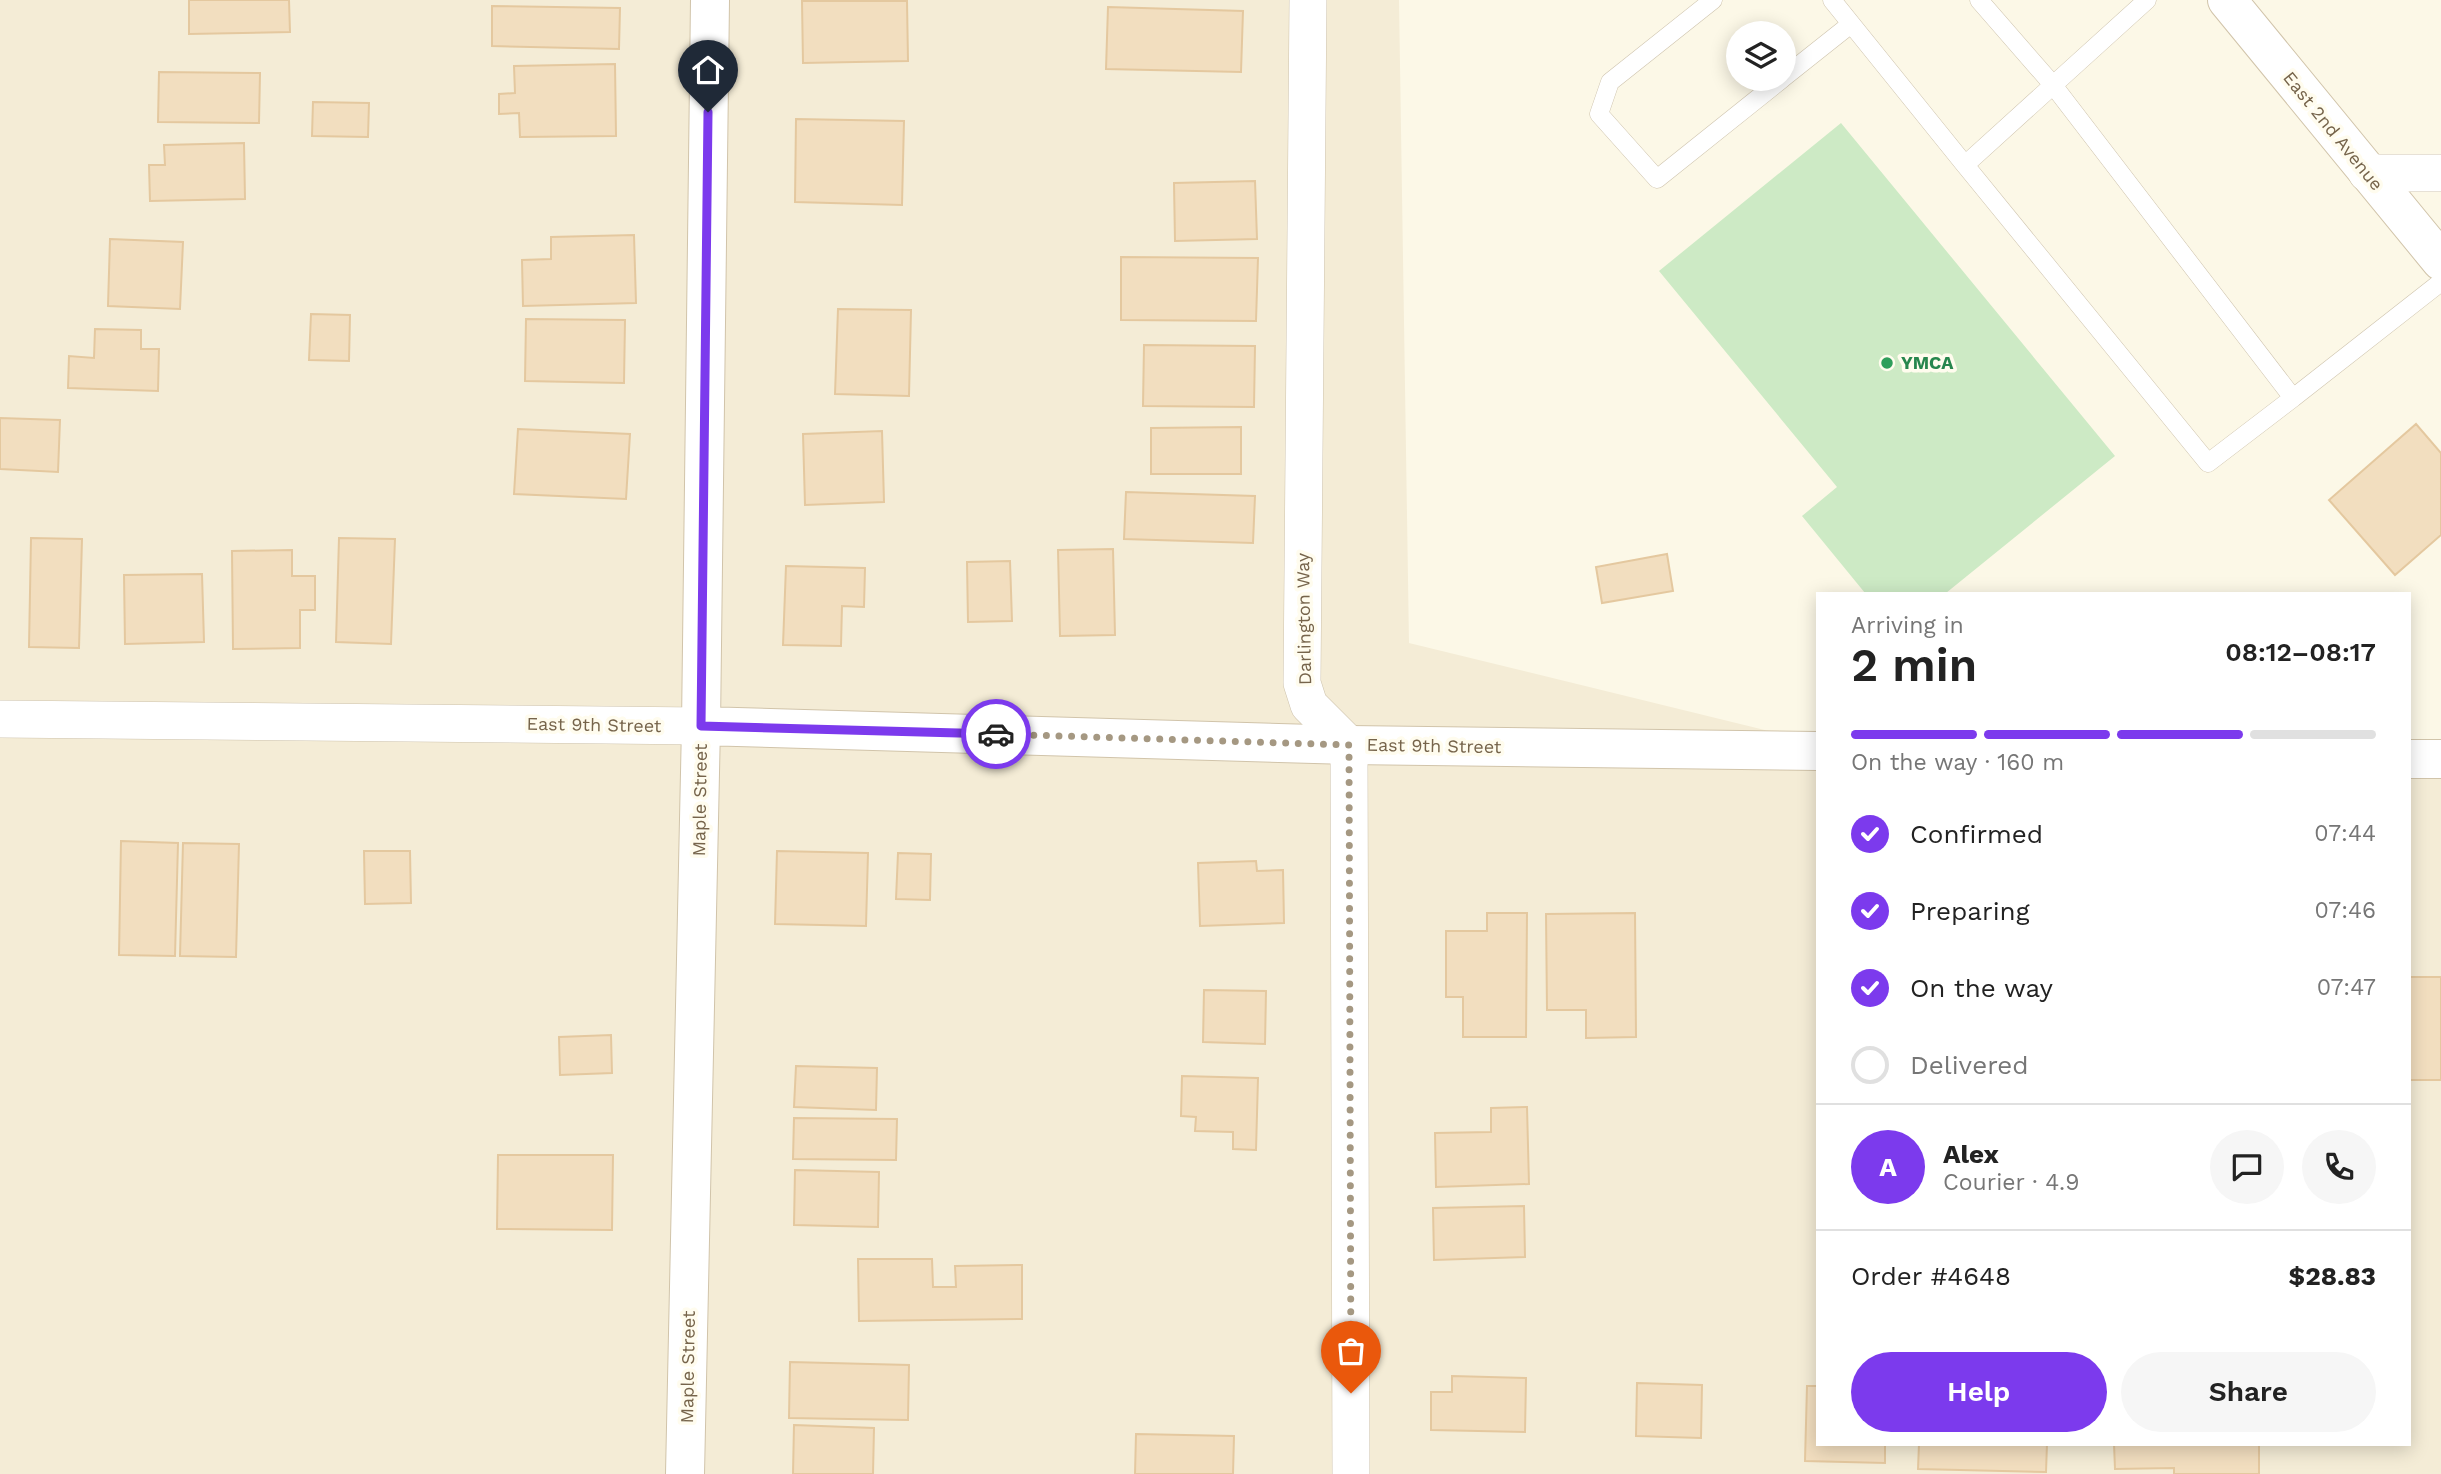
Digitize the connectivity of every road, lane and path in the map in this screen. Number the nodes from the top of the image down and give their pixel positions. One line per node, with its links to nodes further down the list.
1 (710, 0): 19 (main road, Maple Street)
2 (1308, 0): 20 (street, Darlington Way)
3 (1713, 0): 11 (lane)
4 (1832, 0): 8 (lane)
5 (1979, 0): 10 (lane)
6 (2147, 0): 10 (lane)
7 (2227, 0): 13 (main road, East 2nd Avenue)
8 (1851, 24): 9 (lane); 12 (lane)
9 (1796, 68)
10 (2053, 85): 12 (lane); 17 (lane)
11 (1767, 91)
12 (1965, 164): 17 (lane)
13 (2367, 173): 14 (street); 15 (main road, East 2nd Avenue)
14 (2441, 173)
15 (2441, 261)
16 (2441, 282): 17 (lane)
17 (2293, 398)
18 (0, 719): 19 (street, East 9th Street)
19 (701, 726): 20 (main road, East 9th Street); 24 (main road, Maple Street)
20 (1349, 745): 21 (main road, East 9th Street); 25 (street)
21 (1816, 751)
22 (2411, 759): 23 (main road)
23 (2441, 759)
24 (685, 1474)
25 (1351, 1474)

